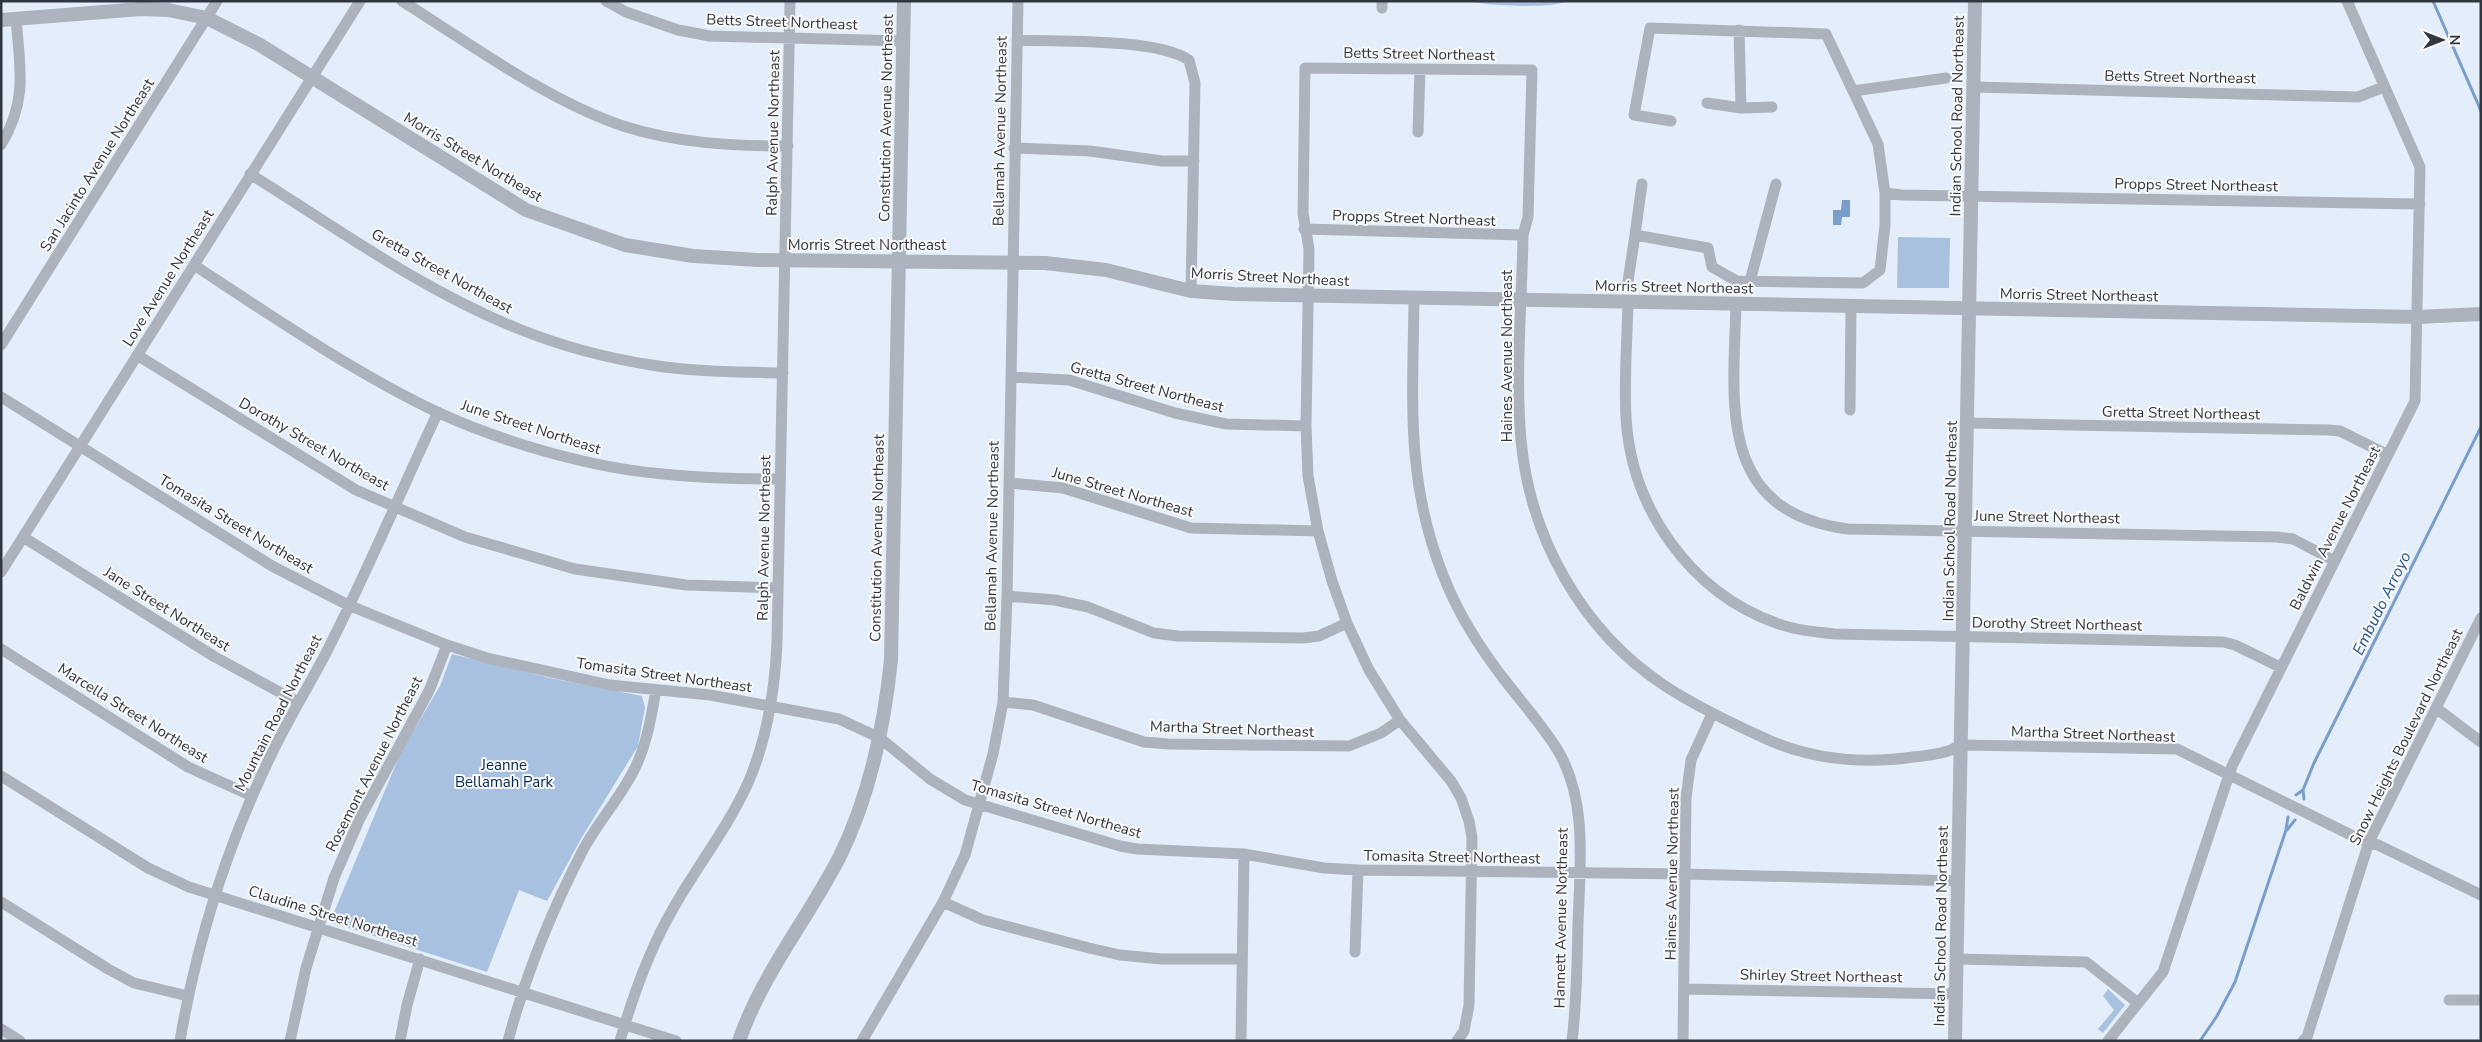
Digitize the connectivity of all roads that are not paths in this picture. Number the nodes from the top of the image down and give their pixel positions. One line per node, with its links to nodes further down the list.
1 (217, 1): 10 (street, San Jacinto Avenue Northeast)
2 (360, 1): 19 (street, Love Avenue Northeast)
3 (402, 1): 30 (street)
4 (606, 1): 14 (street, Betts Street Northeast)
5 (790, 1): 14 (street, Ralph Avenue Northeast)
6 (904, 1): 16 (street, Constitution Avenue Northeast)
7 (1018, 1): 15 (street, Bellamah Avenue Northeast)
8 (1975, 1): 21 (street, Indian School Road Northeast)
9 (2347, 1): 22 (street, Baldwin Avenue Northeast)
10 (207, 18): 11 (street, Morris Street Northeast); 19 (street, Morris Street Northeast); 58 (street, San Jacinto Avenue Northeast)
11 (16, 19): 12 (street, Morris Street Northeast); 29 (street)
12 (1, 20)
13 (1739, 30): 23 (street); 26 (street); 27 (street)
14 (790, 39): 16 (street, Betts Street Northeast); 30 (street, Ralph Avenue Northeast)
15 (1017, 40): 31 (street, Bellamah Avenue Northeast); 32 (street)
16 (903, 41): 43 (street, Constitution Avenue Northeast)
17 (1420, 69): 18 (street, Betts Street Northeast); 28 (street); 39 (street, Betts Street Northeast)
18 (1532, 70): 40 (street, Haines Avenue Northeast)
19 (312, 78): 33 (street, Love Avenue Northeast); 42 (street, Morris Street Northeast)
20 (1946, 78): 23 (street)
21 (1974, 86): 22 (street, Betts Street Northeast); 37 (street, Indian School Road Northeast)
22 (2384, 87): 38 (street, Baldwin Avenue Northeast)
23 (1854, 91): 36 (street)
24 (1707, 103): 26 (street)
25 (1772, 107): 26 (street)
26 (1741, 108)
27 (1671, 121)
28 (1418, 132)
29 (1, 145)
30 (788, 146): 42 (street, Ralph Avenue Northeast)
31 (1014, 148): 32 (street); 44 (street, Bellamah Avenue Northeast)
32 (1194, 161): 48 (street)
33 (250, 174): 45 (street, Love Avenue Northeast); 60 (street, Gretta Street Northeast)
34 (1642, 184): 41 (street)
35 (1776, 184): 47 (street)
36 (1885, 193): 37 (street, Propps Street Northeast); 47 (street)
37 (1971, 195): 38 (street, Propps Street Northeast); 55 (street, Indian School Road Northeast)
38 (2420, 204): 57 (street, Baldwin Avenue Northeast)
39 (1304, 229): 40 (street, Propps Street Northeast); 49 (street)
40 (1523, 235): 51 (street, Haines Avenue Northeast)
41 (1635, 235): 46 (street); 47 (street)
42 (785, 260): 43 (street, Morris Street Northeast); 60 (street, Ralph Avenue Northeast)
43 (900, 260): 44 (street, Morris Street Northeast); 93 (street, Constitution Avenue Northeast)
44 (1012, 263): 48 (street, Morris Street Northeast); 61 (street, Bellamah Avenue Northeast)
45 (194, 265): 59 (street, Love Avenue Northeast); 64 (street, June Street Northeast)
46 (1628, 281)
47 (1750, 282)
48 (1191, 291): 49 (street, Morris Street Northeast)
49 (1307, 296): 50 (street, Morris Street Northeast); 66 (street)
50 (1414, 299): 51 (street, Morris Street Northeast); 104 (street, Hannett Avenue Northeast)
51 (1522, 301): 52 (street, Morris Street Northeast); 91 (street, Haines Avenue Northeast)
52 (1628, 303): 53 (street, Morris Street Northeast); 82 (street, Dorothy Street Northeast)
53 (1736, 305): 54 (street, Morris Street Northeast); 72 (street, June Street Northeast)
54 (1851, 307): 55 (street, Morris Street Northeast); 63 (street)
55 (1969, 309): 57 (street, Morris Street Northeast); 65 (street, Indian School Road Northeast)
56 (2481, 314): 57 (street, Morris Street Northeast)
57 (2418, 317): 68 (street, Baldwin Avenue Northeast)
58 (1, 345)
59 (137, 355): 67 (street, Love Avenue Northeast); 71 (street, Dorothy Street Northeast)
60 (783, 374): 69 (street, Ralph Avenue Northeast)
61 (1010, 376): 66 (street, Gretta Street Northeast); 70 (street, Bellamah Avenue Northeast)
62 (1, 397): 67 (street, Tomasita Street Northeast)
63 (1850, 410)
64 (438, 412): 69 (street, June Street Northeast); 71 (street, Mountain Road Northeast)
65 (1968, 423): 68 (street, Gretta Street Northeast); 72 (street, Indian School Road Northeast)
66 (1306, 426): 73 (street)
67 (80, 446): 74 (street, Love Avenue Northeast); 79 (street, Tomasita Street Northeast)
68 (2388, 455): 75 (street, Baldwin Avenue Northeast)
69 (780, 478): 77 (street, Ralph Avenue Northeast)
70 (1009, 483): 73 (street, June Street Northeast); 78 (street, Bellamah Avenue Northeast)
71 (395, 507): 77 (street, Dorothy Street Northeast); 79 (street, Mountain Road Northeast)
72 (1966, 530): 75 (street, June Street Northeast); 82 (street, Indian School Road Northeast)
73 (1318, 531): 81 (street)
74 (23, 537): 76 (street, Love Avenue Northeast); 87 (street, Jane Street Northeast)
75 (2335, 561): 85 (street, Baldwin Avenue Northeast)
76 (1, 572)
77 (778, 588): 89 (street, Ralph Avenue Northeast)
78 (1007, 596): 81 (street); 88 (street, Bellamah Avenue Northeast)
79 (348, 605): 83 (street, Tomasita Street Northeast); 87 (street, Mountain Road Northeast)
80 (2481, 618): 90 (street, Snow Heights Boulevard Northeast)
81 (1347, 623): 92 (street)
82 (1964, 638): 85 (street, Dorothy Street Northeast); 95 (street, Indian School Road Northeast)
83 (447, 645): 86 (street, Tomasita Street Northeast); 111 (street, Rosemont Avenue Northeast)
84 (1, 649): 98 (street, Marcella Street Northeast)
85 (2280, 667): 96 (street, Baldwin Avenue Northeast)
86 (656, 690): 89 (street, Tomasita Street Northeast); 117 (street)
87 (298, 702): 98 (street, Mountain Road Northeast)
88 (1002, 702): 92 (street, Martha Street Northeast); 99 (street, Bellamah Avenue Northeast)
89 (770, 705): 93 (street, Tomasita Street Northeast); 123 (street, Ralph Avenue Northeast)
90 (2436, 708): 94 (street); 100 (street, Snow Heights Boulevard Northeast)
91 (1712, 714): 95 (street, Martha Street Northeast); 105 (street, Haines Avenue Northeast)
92 (1400, 720): 103 (street)
93 (880, 738): 99 (street, Tomasita Street Northeast); 133 (street, Constitution Avenue Northeast)
94 (2481, 742)
95 (1961, 745): 96 (street, Martha Street Northeast); 106 (street, Indian School Road Northeast)
96 (2228, 774): 100 (street, Martha Street Northeast); 122 (street, Baldwin Avenue Northeast)
97 (1, 776): 107 (street, Claudine Street Northeast)
98 (252, 796): 107 (street, Mountain Road Northeast)
99 (981, 804): 101 (street, Tomasita Street Northeast); 110 (street, Bellamah Avenue Northeast)
100 (2369, 842): 108 (street, Martha Street Northeast); 125 (street, Snow Heights Boulevard Northeast)
101 (1244, 854): 102 (street, Tomasita Street Northeast); 114 (street)
102 (1358, 870): 103 (street, Tomasita Street Northeast); 112 (street)
103 (1471, 871): 104 (street, Tomasita Street Northeast); 136 (street)
104 (1579, 874): 105 (street, Tomasita Street Northeast); 137 (street, Hannett Avenue Northeast)
105 (1686, 874): 106 (street, Tomasita Street Northeast); 116 (street, Haines Avenue Northeast)
106 (1959, 881): 115 (street, Indian School Road Northeast)
107 (214, 895): 111 (street, Claudine Street Northeast); 119 (street, Mountain Road Northeast)
108 (2481, 895)
109 (1, 902): 119 (street)
110 (943, 902): 114 (street); 134 (street, Bellamah Avenue Northeast)
111 (317, 928): 113 (street, Claudine Street Northeast); 128 (street, Rosemont Avenue Northeast)
112 (1355, 952)
113 (420, 959): 117 (street, Claudine Street Northeast); 129 (street)
114 (1242, 959): 135 (street)
115 (1957, 959): 118 (street, Indian School Road Northeast); 122 (street)
116 (1685, 989): 118 (street, Shirley Street Northeast); 138 (street, Haines Avenue Northeast)
117 (522, 992): 123 (street, Claudine Street Northeast); 130 (street)
118 (1956, 994): 139 (street, Indian School Road Northeast)
119 (188, 996): 127 (street, Mountain Road Northeast)
120 (2450, 1000): 121 (street)
121 (2481, 1000)
122 (2138, 1003): 140 (street, Baldwin Avenue Northeast)
123 (624, 1025): 131 (street, Ralph Avenue Northeast); 132 (street, Claudine Street Northeast)
124 (1, 1029): 126 (street)
125 (2308, 1039)
126 (20, 1041)
127 (180, 1041)
128 (290, 1041)
129 (400, 1041)
130 (508, 1041)
131 (620, 1041)
132 (676, 1041)
133 (739, 1041)
134 (862, 1041)
135 (1241, 1041)
136 (1457, 1041)
137 (1572, 1041)
138 (1683, 1041)
139 (1956, 1041)
140 (2108, 1041)

